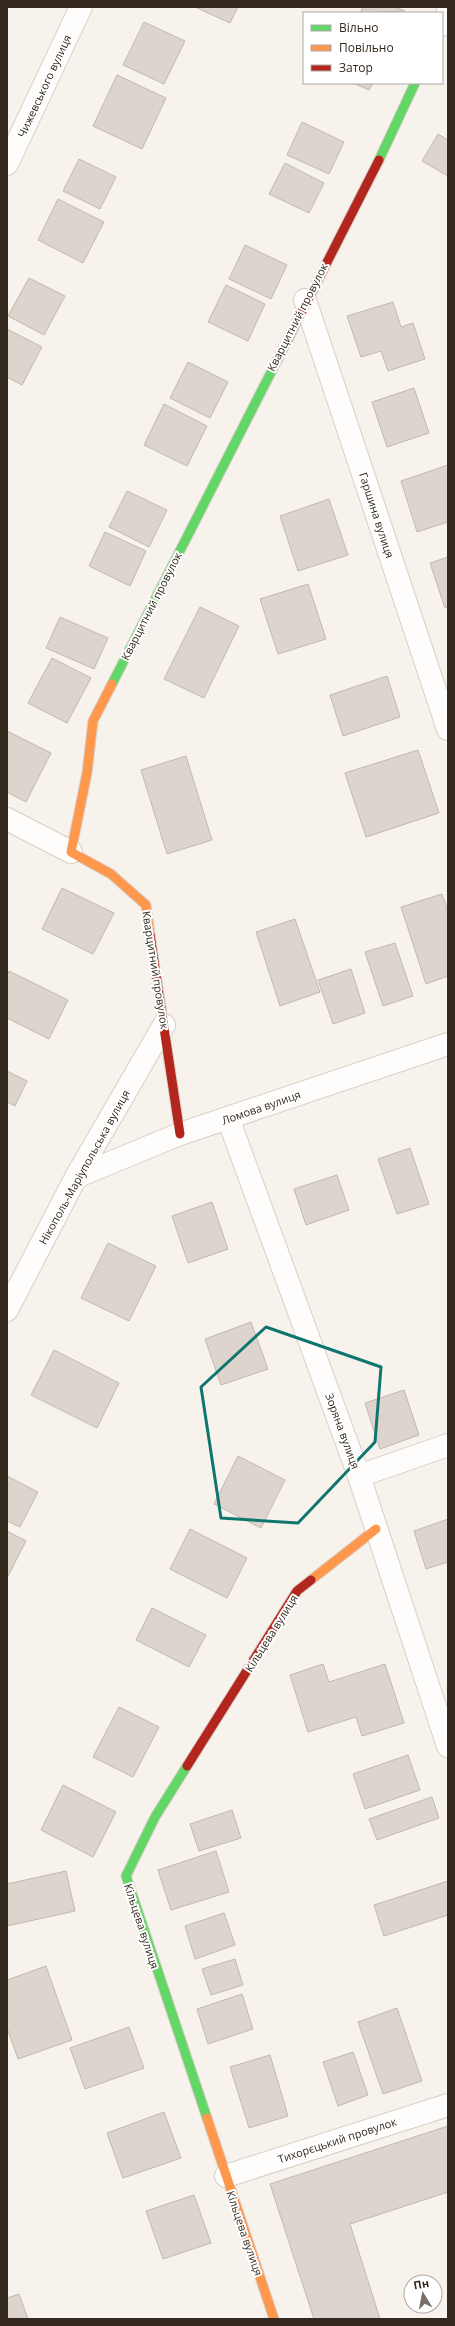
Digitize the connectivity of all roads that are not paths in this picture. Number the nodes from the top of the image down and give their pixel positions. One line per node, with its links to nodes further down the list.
1 (81, 7): 5 (street, Чижевського вулиця)
2 (448, 12): 3 (street)
3 (443, 23)
4 (415, 84): 6 (street, Кварцитний провулок)
5 (7, 164)
6 (305, 300): 7 (street, Гаршина вулиця); 9 (street, Кварцитний провулок)
7 (448, 729)
8 (7, 818): 9 (street)
9 (71, 852): 10 (street, Кварцитний провулок)
10 (164, 1025): 13 (street, Кварцитний провулок); 14 (street, Нікополь-Маріупольська вулиця)
11 (448, 1044): 12 (street, Ломова вулиця)
12 (228, 1118): 13 (street, Ломова вулиця); 17 (street, Зоряна вулиця)
13 (180, 1134): 14 (street, Ломова вулиця)
14 (76, 1177): 15 (street, Нікополь-Маріупольська вулиця)
15 (7, 1310)
16 (448, 1446): 17 (street)
17 (359, 1476): 18 (street, Зоряна вулиця)
18 (376, 1529): 19 (street, Зоряна вулиця); 21 (street, Кільцева вулиця)
19 (448, 1746)
20 (448, 2105): 21 (street, Тихорєцький провулок)
21 (226, 2176): 22 (street, Кільцева вулиця)
22 (274, 2319)

